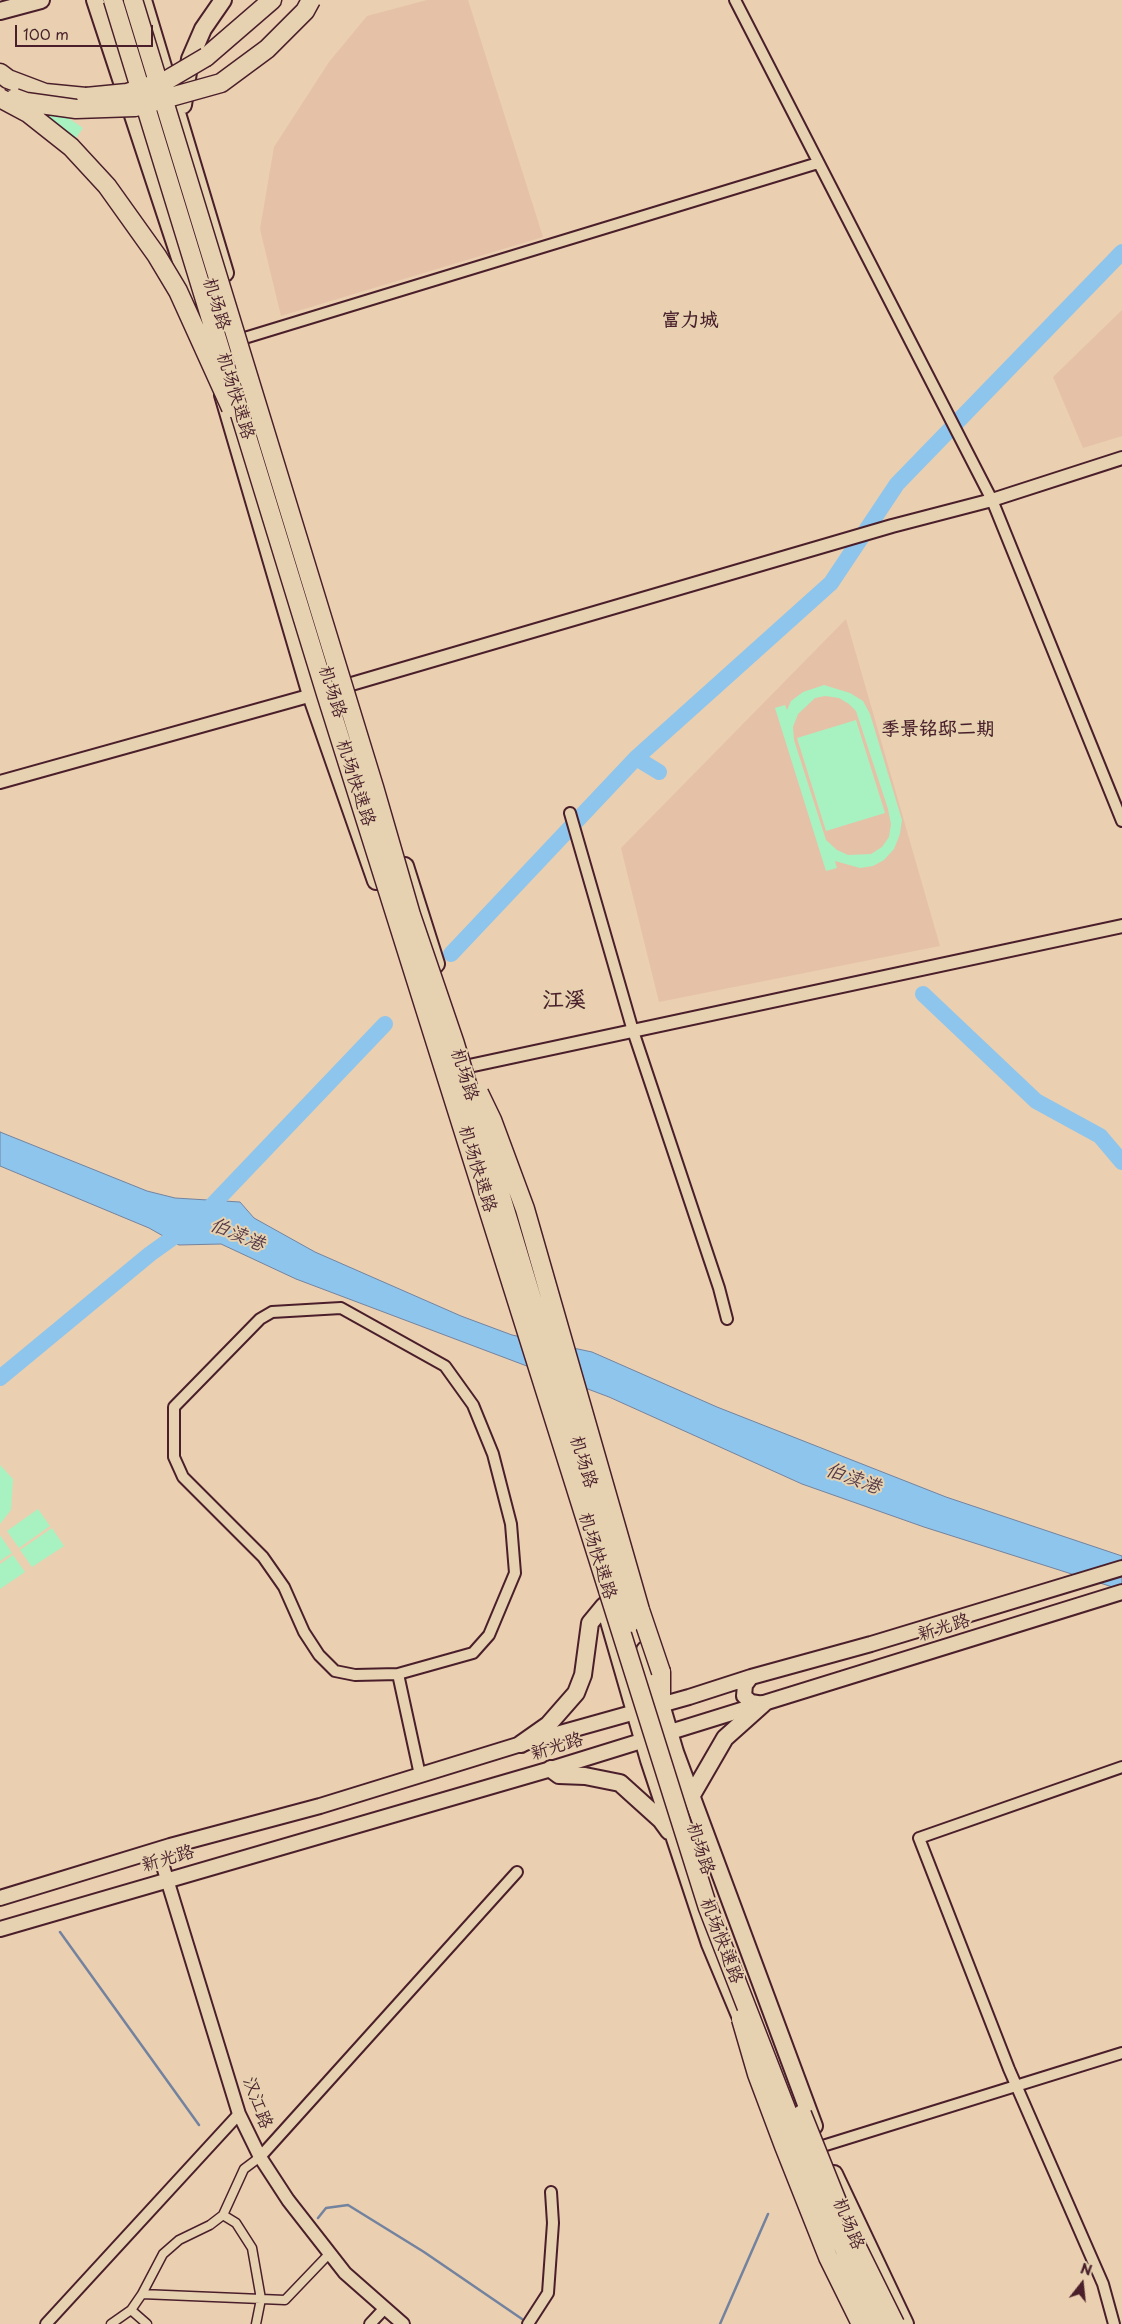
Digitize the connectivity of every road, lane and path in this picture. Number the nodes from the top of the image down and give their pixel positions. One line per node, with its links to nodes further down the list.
1 (42, 0): 9 (main road)
2 (95, 0): 16 (main road, 机场路)
3 (113, 0): 17 (highway, 机场快速路, bridge)
4 (223, 0): 13 (main road)
5 (272, 0): 10 (highway, bridge)
6 (311, 0): 11 (highway, bridge)
7 (735, 0): 14 (street)
8 (136, 3): 13 (main road, 机场路); 27 (highway, 机场快速路, bridge)
9 (0, 11)
10 (0, 73)
11 (0, 93)
12 (0, 98): 17 (highway, bridge)
13 (182, 125): 15 (main road, 机场路)
14 (818, 163): 15 (street); 19 (street)
15 (245, 339): 16 (street); 20 (main road, 机场路)
16 (209, 348): 21 (main road, 机场路)
17 (250, 445): 51 (highway, 机场快速路, bridge)
18 (1122, 458): 19 (street)
19 (992, 500): 20 (street); 24 (street)
20 (348, 685): 21 (street); 28 (main road, 机场路)
21 (312, 695): 22 (street); 29 (main road, 机场路)
22 (0, 782)
23 (570, 813): 26 (street)
24 (1122, 821)
25 (1122, 926): 26 (street)
26 (633, 1031): 28 (street); 30 (street)
27 (455, 1044): 37 (highway, bridge); 76 (highway, 机场快速路, bridge)
28 (469, 1066): 29 (street); 37 (main road, 机场路)
29 (443, 1072): 33 (main road, 机场路)
30 (727, 1319)
31 (1122, 1568): 35 (main road, 新光路)
32 (1122, 1592): 36 (main road, 新光路)
33 (604, 1606): 38 (main road, 机场路); 41 (main road)
34 (398, 1674): 34 (street); 44 (street)
35 (751, 1677): 36 (main road); 37 (main road, 新光路)
36 (763, 1704): 39 (main road, 新光路); 45 (main road)
37 (661, 1705): 38 (main road, 新光路); 39 (main road, 机场路)
38 (635, 1712): 40 (main road, 机场路); 41 (main road, 新光路)
39 (669, 1732): 40 (main road, 新光路); 45 (main road, 机场路)
40 (643, 1740): 43 (main road, 新光路); 46 (main road, 机场路)
41 (521, 1744): 44 (main road, 新光路)
42 (1122, 1768): 54 (street)
43 (551, 1769): 46 (main road); 49 (main road, 新光路)
44 (420, 1776): 47 (main road, 新光路)
45 (692, 1795): 56 (main road, 机场路)
46 (678, 1844): 57 (main road, 机场路)
47 (158, 1850): 49 (street, 汉江路); 50 (main road, 新光路)
48 (516, 1872): 58 (street)
49 (167, 1879): 52 (main road, 新光路); 55 (street, 汉江路)
50 (0, 1898)
51 (708, 1908): 73 (highway, bridge); 75 (highway, 机场快速路, bridge)
52 (0, 1929)
53 (1122, 2053): 54 (street)
54 (1016, 2086): 56 (street); 78 (street)
55 (239, 2114): 58 (street, 汉江路); 67 (street)
56 (821, 2146): 57 (street); 77 (main road, 机场路)
57 (797, 2154): 74 (main road, 机场路)
58 (260, 2157): 60 (street); 61 (street, 汉江路)
59 (551, 2192): 72 (street)
60 (223, 2215): 62 (street); 63 (street)
61 (329, 2254): 63 (street); 64 (street, 汉江路)
62 (142, 2294): 63 (street); 65 (street)
63 (261, 2299): 69 (street)
64 (384, 2309): 70 (street); 71 (street, 汉江路)
65 (131, 2310): 66 (street); 68 (street)
66 (115, 2323)
67 (46, 2324)
68 (146, 2324)
69 (256, 2324)
70 (370, 2324)
71 (403, 2324)
72 (528, 2324)
73 (861, 2324)
74 (872, 2324)
75 (880, 2324)
76 (895, 2324)
77 (905, 2324)
78 (1114, 2324)

